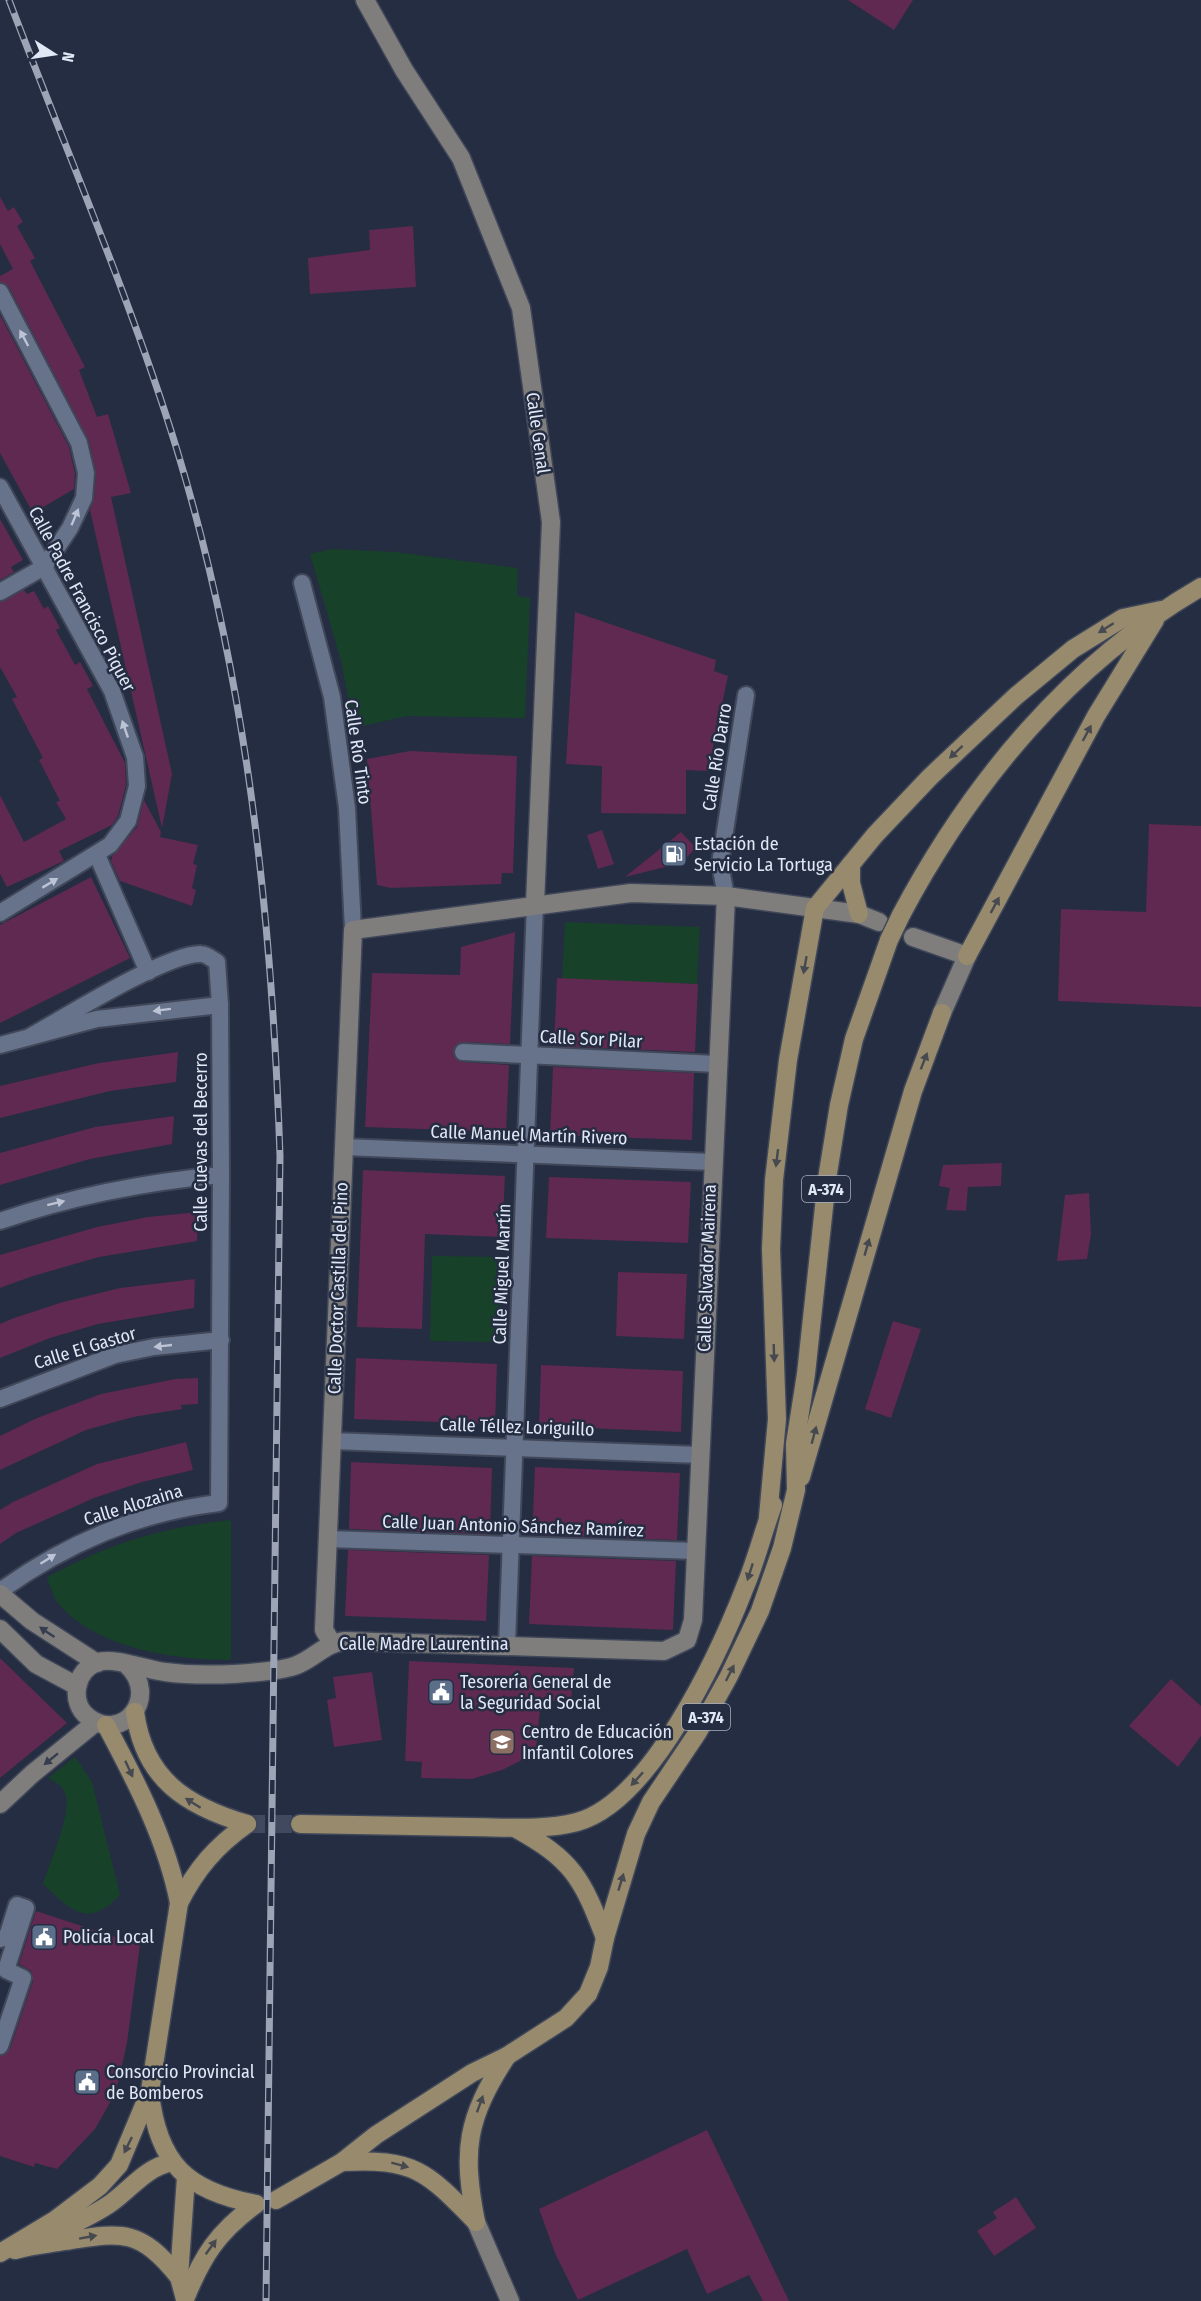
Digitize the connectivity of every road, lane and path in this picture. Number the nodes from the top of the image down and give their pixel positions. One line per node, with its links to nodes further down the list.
1 (365, 0): 13 (street, Calle Genal)
2 (0, 292): 4 (street, one-way to 2)
3 (0, 487): 4 (street, Calle Padre Francisco Piquer)
4 (44, 567): 7 (street); 10 (street, Calle Padre Francisco Piquer, one-way to 4)
5 (302, 583): 18 (street, Calle Río Tinto)
6 (1201, 587): 8 (main road, A-374)
7 (0, 592)
8 (1161, 610): 11 (main road, one-way to 11); 20 (main road, one-way to 8); 37 (main road, A-374, bridge)
9 (747, 695): 12 (street, Calle Río Darro)
10 (97, 855): 14 (street, Calle Padre Francisco Piquer, one-way to 10); 21 (street)
11 (851, 864): 15 (main road); 16 (main road)
12 (726, 896): 13 (street); 15 (street); 28 (street, Calle Salvador Mairena)
13 (535, 904): 18 (street); 27 (street, Calle Miguel Martín)
14 (2, 906)
15 (815, 908): 16 (street); 42 (main road, one-way to 42)
16 (859, 914): 17 (street)
17 (879, 922)
18 (353, 930): 29 (street, Calle Doctor Castilla del Pino)
19 (913, 936): 20 (street)
20 (967, 956): 23 (street)
21 (148, 972): 22 (street, Calle Cuevas del Becerro); 24 (street)
22 (220, 1005): 24 (street, one-way to 24); 32 (street, Calle Cuevas del Becerro)
23 (942, 1013): 40 (main road, one-way to 23)
24 (31, 1036): 25 (street)
25 (0, 1045)
26 (464, 1052): 27 (street, Calle Sor Pilar)
27 (528, 1056): 28 (street, Calle Sor Pilar); 30 (street, Calle Miguel Martín)
28 (717, 1064): 31 (street, Calle Salvador Mairena)
29 (344, 1147): 30 (street, Calle Manuel Martín Rivero); 36 (street, Calle Doctor Castilla del Pino)
30 (526, 1155): 31 (street, Calle Manuel Martín Rivero); 38 (street, Calle Miguel Martín)
31 (712, 1162): 39 (street, Calle Salvador Mairena)
32 (221, 1175): 33 (street, one-way to 32); 34 (street, Calle Cuevas del Becerro)
33 (0, 1221)
34 (221, 1340): 35 (street, Calle El Gastor, one-way to 35); 41 (street, Calle Cuevas del Becerro)
35 (0, 1399)
36 (332, 1441): 38 (street, Calle Téllez Loriguillo); 43 (street, Calle Doctor Castilla del Pino)
37 (795, 1444): 40 (main road, A-374); 42 (main road, A-374)
38 (515, 1447): 39 (street, Calle Téllez Loriguillo); 44 (street, Calle Miguel Martín)
39 (699, 1455): 45 (street, Calle Salvador Mairena)
40 (796, 1490): 62 (main road, A-374, one-way to 40)
41 (219, 1503): 46 (street, Calle Alozaina, one-way to 41)
42 (768, 1517): 60 (main road, A-374, one-way to 60)
43 (328, 1539): 44 (street, Calle Juan Antonio Sánchez Ramírez); 49 (street, Calle Doctor Castilla del Pino)
44 (510, 1546): 45 (street, Calle Juan Antonio Sánchez Ramírez); 50 (street, Calle Miguel Martín)
45 (696, 1551): 48 (street, Calle Salvador Mairena)
46 (0, 1593): 51 (street, one-way to 46)
47 (0, 1629): 54 (street)
48 (687, 1640): 50 (street, Calle Madre Laurentina)
49 (332, 1642): 50 (street, Calle Madre Laurentina); 53 (street, Calle Madre Laurentina)
50 (507, 1644)
51 (96, 1662): 52 (street); 54 (street)
52 (127, 1665): 53 (street, Calle Madre Laurentina); 55 (street)
53 (166, 1672): 55 (street)
54 (77, 1686): 57 (street)
55 (141, 1692): 56 (street)
56 (135, 1712): 57 (street); 61 (main road, one-way to 56)
57 (101, 1724): 58 (street, one-way to 58); 61 (main road, one-way to 61)
58 (0, 1804)
59 (300, 1824): 60 (main road)
60 (514, 1827): 62 (main road)
61 (179, 1903): 66 (main road)
62 (605, 1938): 65 (main road)
63 (0, 1939): 64 (street)
64 (0, 2046)
65 (507, 2056): 68 (main road); 71 (main road, one-way to 65)
66 (150, 2091): 67 (main road); 73 (main road, one-way to 73)
67 (172, 2162): 69 (main road); 72 (main road)
68 (342, 2162): 70 (main road); 71 (main road, one-way to 71)
69 (186, 2177): 74 (main road); 75 (main road, one-way to 69)
70 (276, 2200)
71 (476, 2222): 76 (street)
72 (30, 2246): 73 (main road); 74 (main road, one-way to 74)
73 (0, 2254)
74 (179, 2277): 75 (main road)
75 (185, 2300)
76 (510, 2301)

